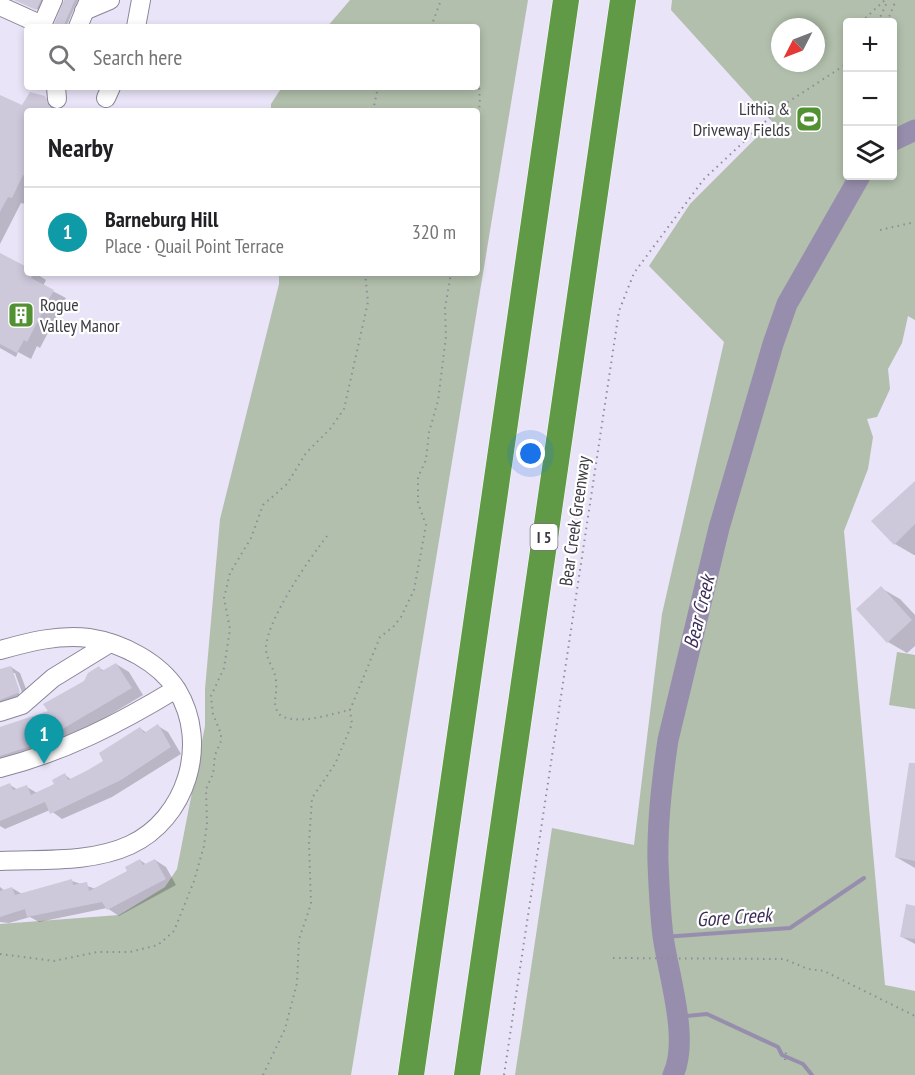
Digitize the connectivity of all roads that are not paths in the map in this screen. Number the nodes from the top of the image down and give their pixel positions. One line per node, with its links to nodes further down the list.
1 (53, 0): 9 (street)
2 (110, 0): 7 (street)
3 (141, 0): 10 (street)
4 (566, 0): 17 (highway)
5 (623, 0): 18 (highway, I 5)
6 (7, 5): 8 (street)
7 (84, 13)
8 (40, 24)
9 (42, 24)
10 (137, 24)
11 (110, 643): 12 (street); 13 (street); 14 (street)
12 (0, 650)
13 (176, 689): 15 (street); 16 (street)
14 (0, 712)
15 (0, 768)
16 (0, 861)
17 (411, 1075)
18 (467, 1075)

